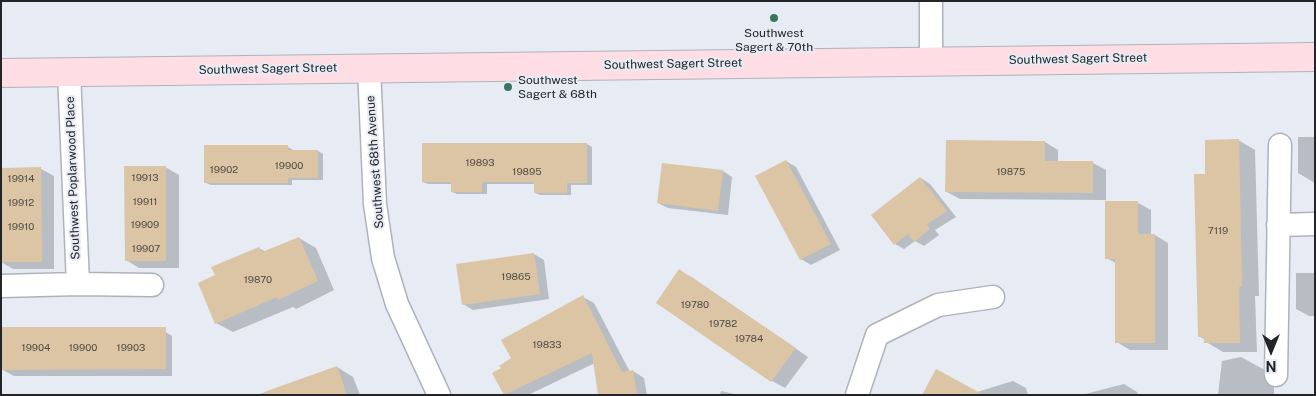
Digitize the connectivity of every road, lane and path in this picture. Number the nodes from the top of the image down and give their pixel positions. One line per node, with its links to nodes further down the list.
1 (931, 1): 3 (street)
2 (1315, 57): 3 (main road, Southwest Sagert Street)
3 (931, 61): 4 (main road, Southwest Sagert Street)
4 (369, 68): 5 (main road, Southwest Sagert Street); 15 (street, Southwest 68th Avenue)
5 (68, 72): 6 (main road, Southwest Sagert Street); 10 (street, Southwest Poplarwood Place)
6 (1, 73)
7 (1280, 145): 9 (street)
8 (1315, 224): 9 (street)
9 (1278, 225): 14 (street)
10 (78, 284): 11 (street); 12 (street)
11 (152, 285)
12 (1, 286)
13 (993, 297): 16 (street)
14 (1276, 375)
15 (439, 395)
16 (857, 395)

